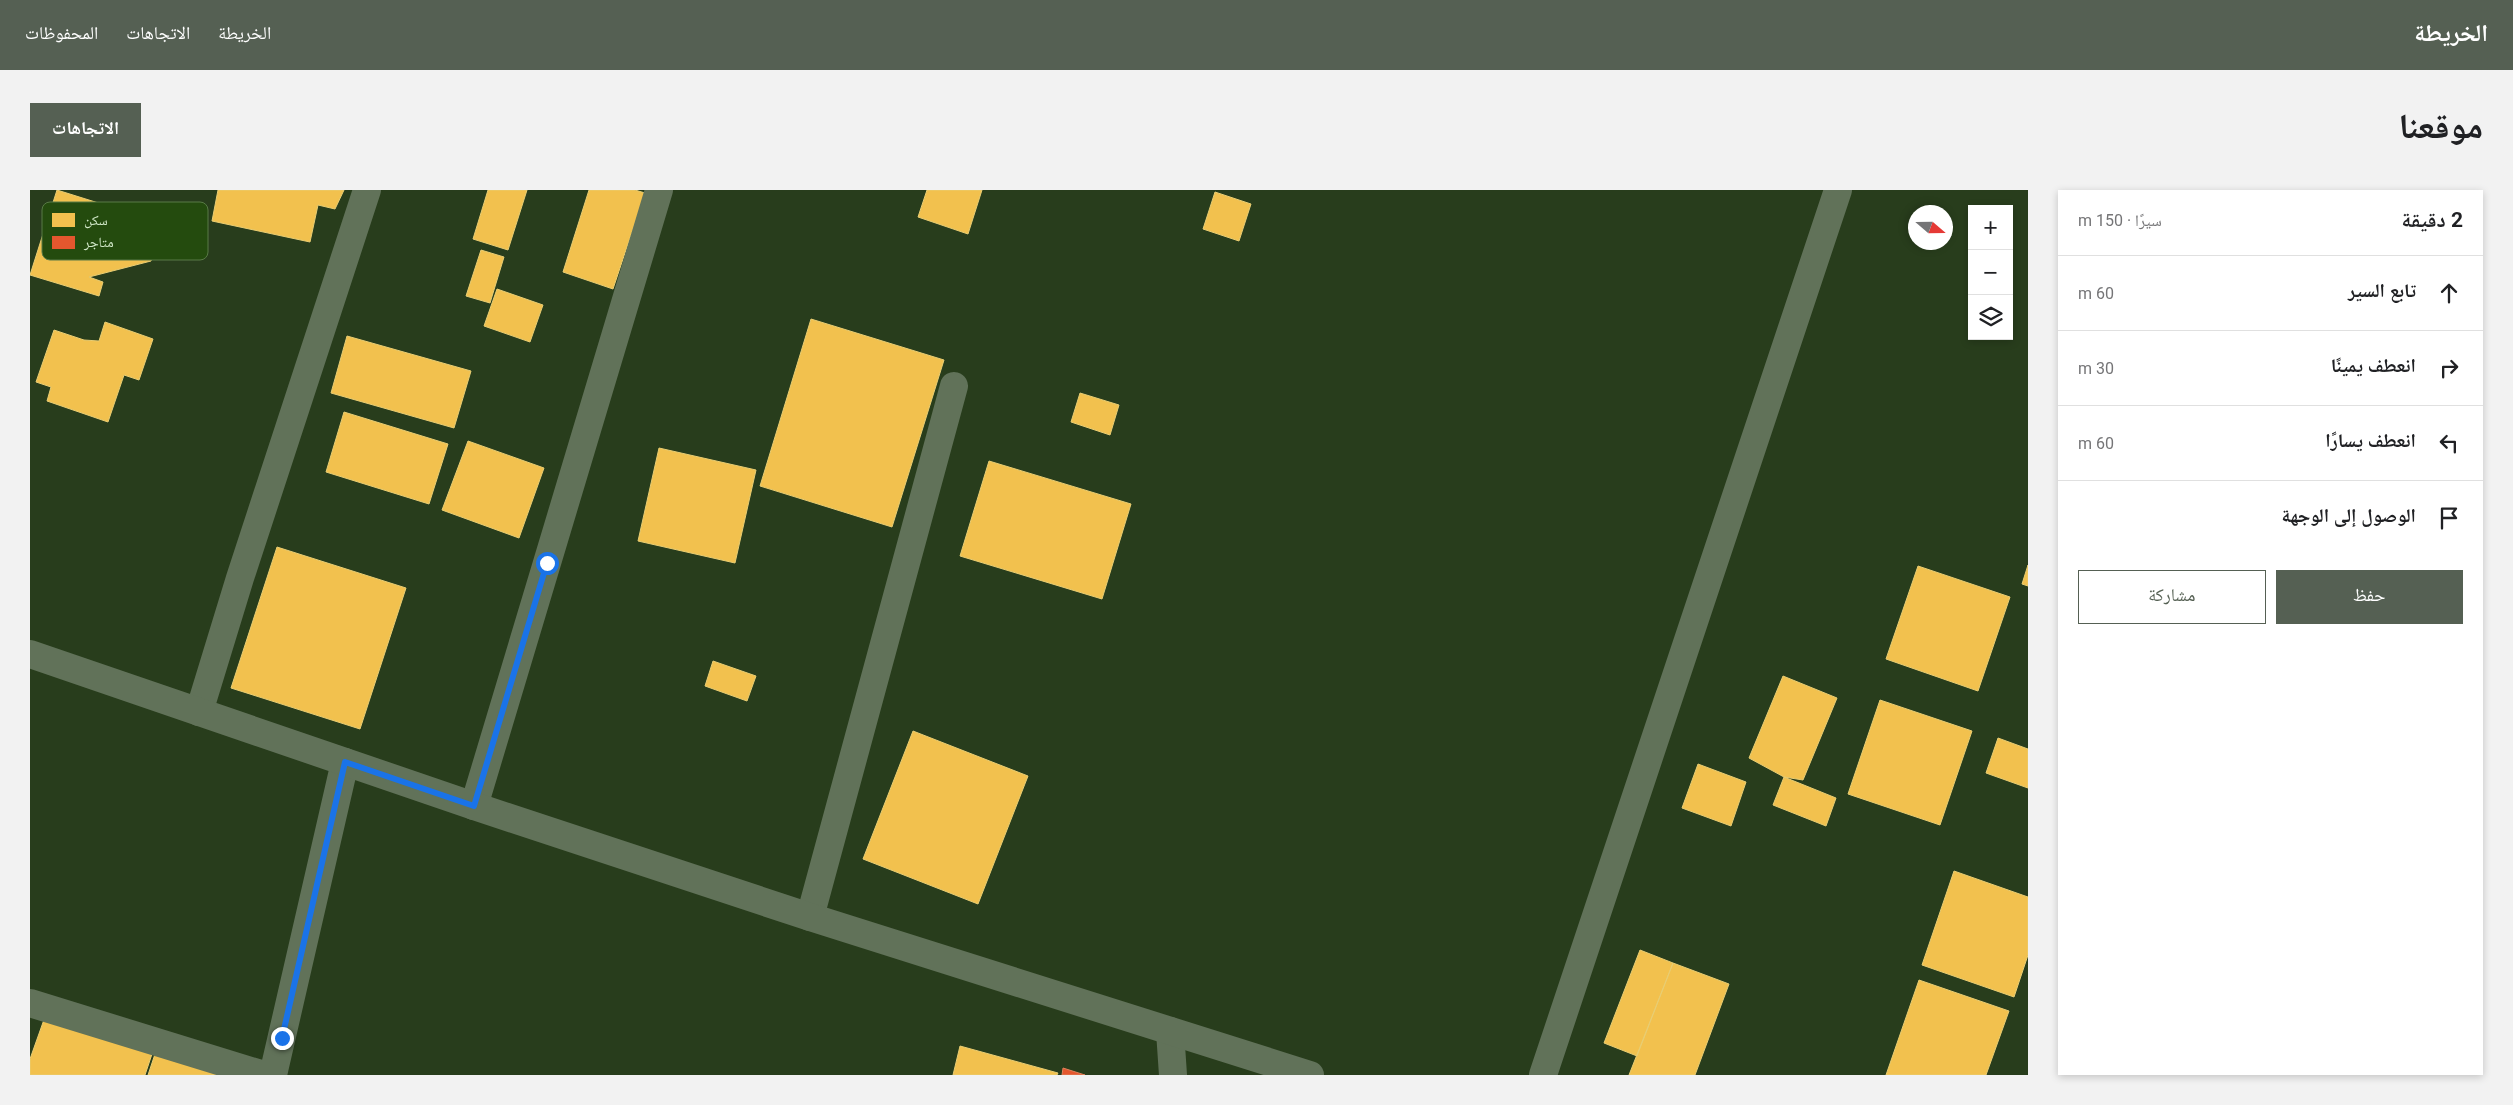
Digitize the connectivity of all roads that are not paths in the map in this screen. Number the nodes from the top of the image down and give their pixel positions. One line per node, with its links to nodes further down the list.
1 (368, 190): 6 (street)
2 (659, 190): 8 (street)
3 (1838, 190): 16 (street)
4 (954, 386): 9 (street)
5 (30, 654): 6 (street)
6 (199, 712): 7 (street)
7 (345, 762): 8 (street); 13 (street)
8 (474, 806): 9 (street)
9 (810, 916): 11 (street)
10 (30, 1003): 12 (street)
11 (1170, 1031): 14 (street); 15 (street)
12 (264, 1075)
13 (273, 1075)
14 (1173, 1075)
15 (1310, 1075)
16 (1543, 1075)

